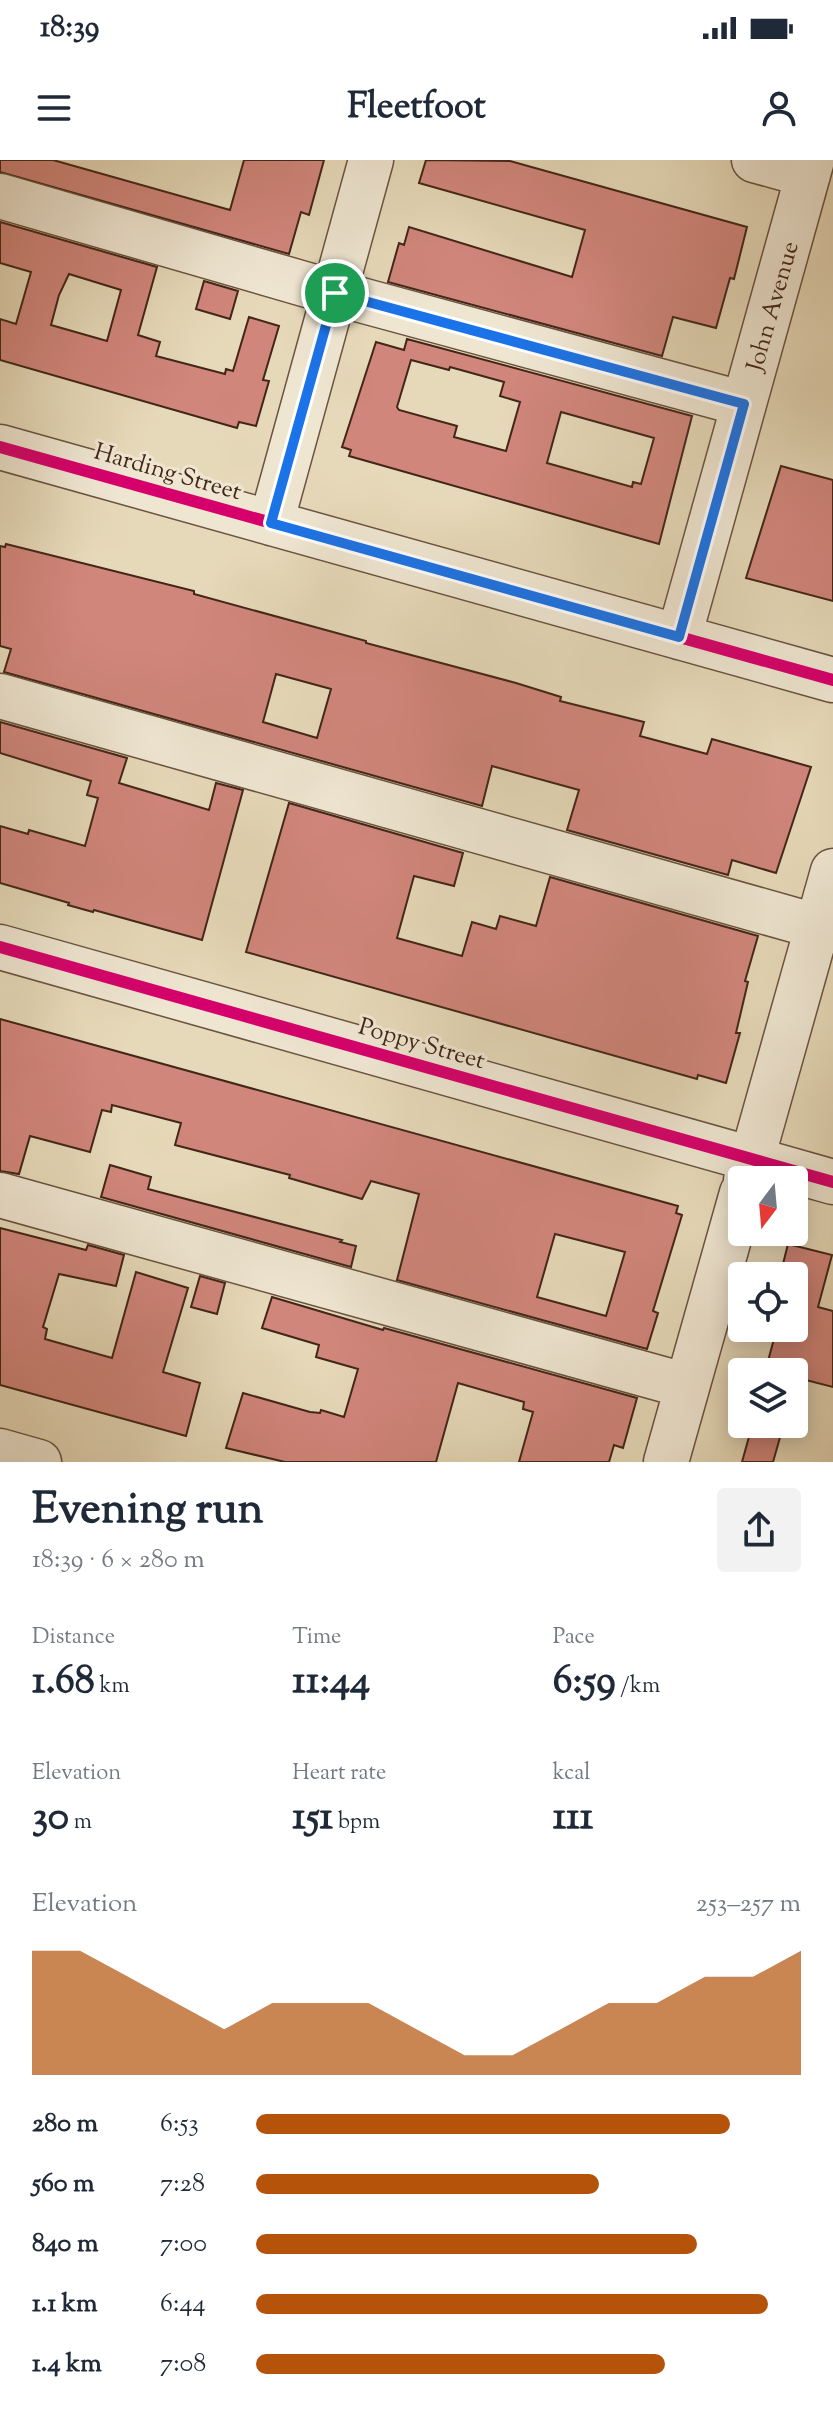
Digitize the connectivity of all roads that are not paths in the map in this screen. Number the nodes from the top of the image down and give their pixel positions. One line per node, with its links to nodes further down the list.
1 (371, 160): 5 (street)
2 (754, 160): 3 (street)
3 (810, 168): 6 (street, John Avenue)
4 (0, 196): 5 (street)
5 (335, 293): 6 (street); 8 (street)
6 (744, 404): 9 (street, John Avenue)
7 (0, 447): 8 (street, Harding Street)
8 (271, 523): 9 (street, Harding Street)
9 (679, 637): 10 (street, Harding Street)
10 (833, 680)
11 (0, 696): 13 (street)
12 (833, 871): 13 (street)
13 (825, 929): 15 (street)
14 (0, 947): 16 (street, Poppy Street)
15 (750, 1166)
16 (728, 1171)
17 (808, 1181): 18 (street, Poppy Street)
18 (833, 1182)
19 (0, 1195): 21 (street)
20 (728, 1241): 21 (street)
21 (687, 1386): 24 (street)
22 (0, 1451): 23 (street)
23 (39, 1462)
24 (666, 1462)

